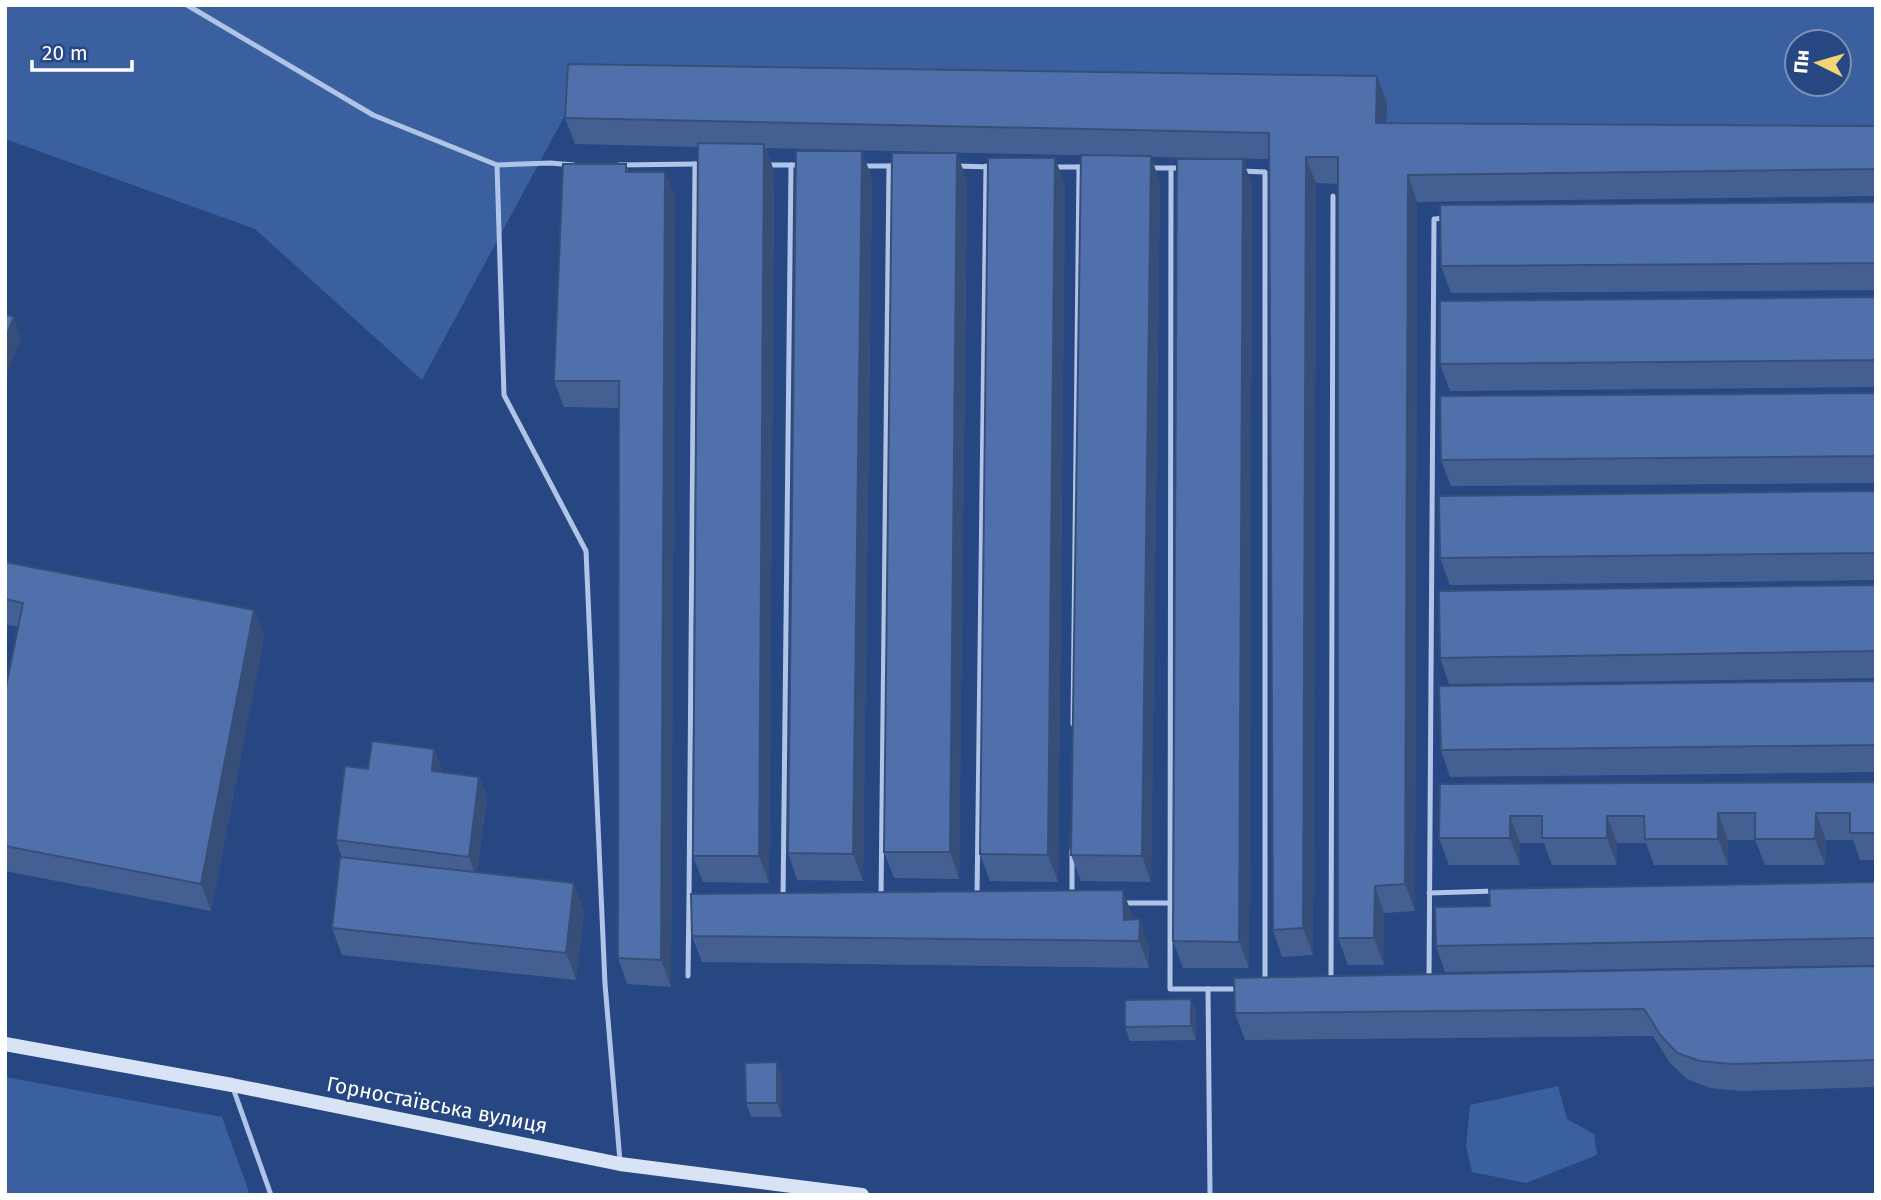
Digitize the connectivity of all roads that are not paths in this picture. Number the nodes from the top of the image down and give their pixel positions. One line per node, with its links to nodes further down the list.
1 (187, 5): 4 (lane)
2 (695, 164): 3 (lane); 6 (lane); 41 (lane)
3 (709, 164)
4 (497, 165): 5 (lane); 59 (lane)
5 (588, 165)
6 (614, 165)
7 (764, 165): 8 (lane)
8 (791, 165): 9 (lane); 44 (lane)
9 (805, 165)
10 (847, 166): 11 (lane)
11 (889, 166): 12 (lane); 46 (lane)
12 (902, 166)
13 (944, 166): 14 (lane)
14 (986, 166): 15 (lane); 47 (lane)
15 (999, 167)
16 (1039, 167): 17 (lane)
17 (1079, 167): 18 (lane); 35 (lane)
18 (1092, 167)
19 (1145, 168): 20 (lane)
20 (1171, 168): 21 (lane); 50 (lane)
21 (1185, 168)
22 (1238, 170): 56 (lane)
23 (1333, 196): 53 (lane)
24 (1447, 218): 26 (lane)
25 (1447, 310): 26 (lane)
26 (1433, 311): 27 (lane)
27 (1432, 407): 28 (lane); 30 (lane)
28 (1446, 407)
29 (1446, 506): 30 (lane)
30 (1432, 507): 31 (lane)
31 (1431, 603): 32 (lane); 33 (lane)
32 (1445, 603)
33 (1430, 699): 34 (lane); 36 (lane)
34 (1444, 699)
35 (1073, 736)
36 (1430, 795): 37 (lane); 40 (lane)
37 (1444, 795)
38 (1072, 847): 48 (lane)
39 (1499, 891): 40 (lane)
40 (1429, 893): 52 (lane)
41 (689, 900): 42 (lane); 51 (lane)
42 (702, 900)
43 (770, 900): 44 (lane)
44 (783, 900): 45 (lane)
45 (796, 900)
46 (869, 901)
47 (964, 901)
48 (1072, 902)
49 (1109, 903): 50 (lane)
50 (1171, 903): 54 (lane)
51 (688, 976)
52 (1429, 986)
53 (1331, 988)
54 (1208, 989): 55 (lane); 62 (lane)
55 (1242, 989)
56 (1265, 989)
57 (5, 1044): 58 (main road, Горностаївська вулиця)
58 (232, 1085): 59 (main road, Горностаївська вулиця); 60 (lane)
59 (620, 1164): 61 (main road, Горностаївська вулиця)
60 (271, 1195)
61 (862, 1195)
62 (1210, 1195)

